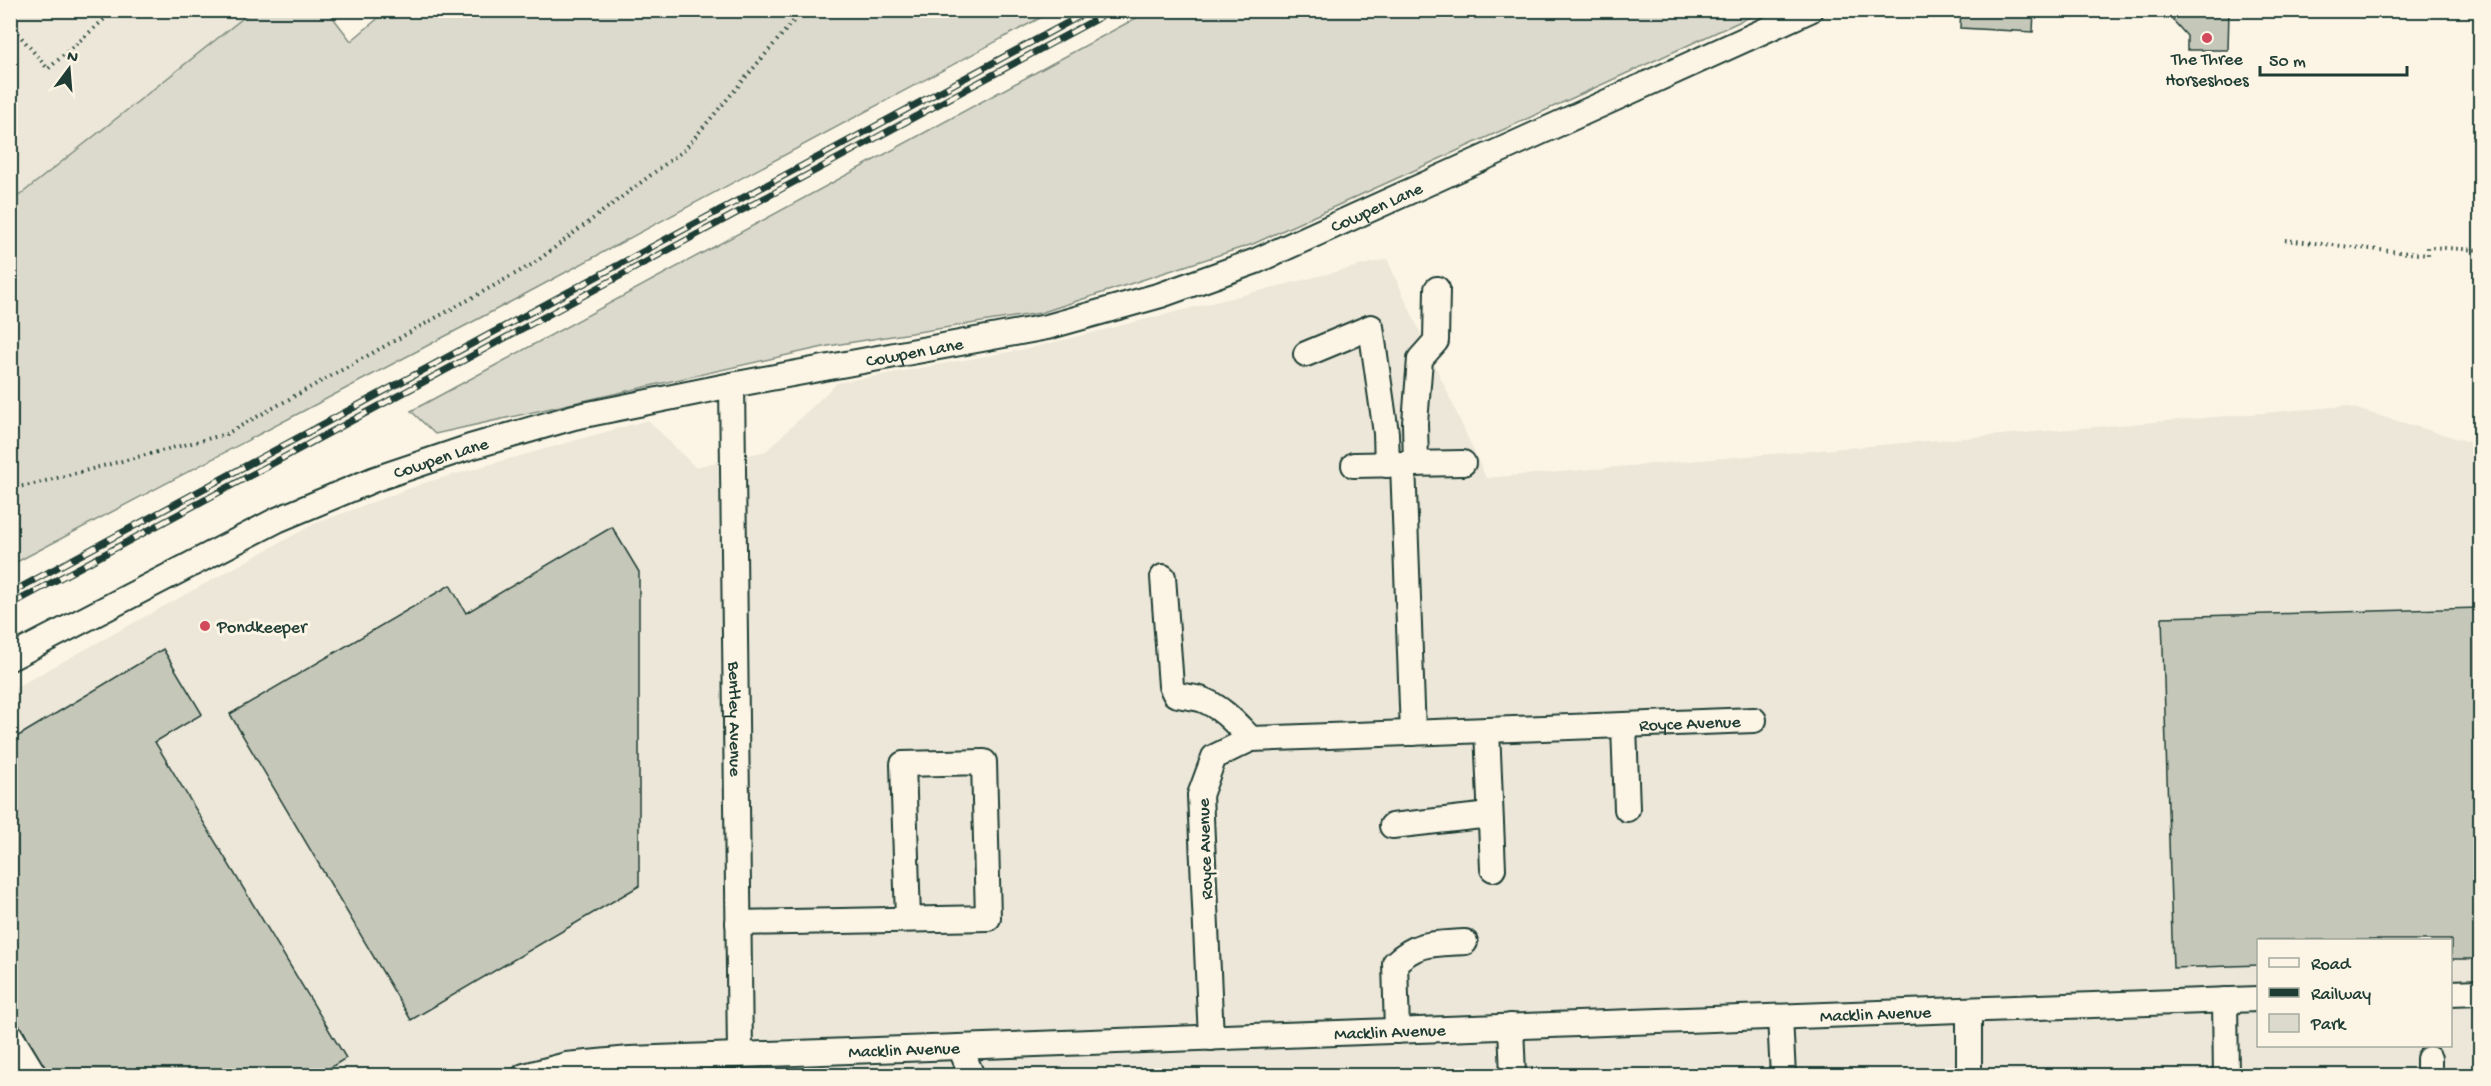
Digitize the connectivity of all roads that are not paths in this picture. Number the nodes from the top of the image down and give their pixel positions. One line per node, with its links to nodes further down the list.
1 (1810, 10): 4 (street, Cowpen Lane)
2 (1437, 289): 6 (street)
3 (1306, 354): 6 (street)
4 (732, 385): 9 (street, Cowpen Lane); 20 (street, Bentley Avenue)
5 (1463, 463): 6 (street)
6 (1402, 464): 7 (street); 13 (street)
7 (1354, 465)
8 (1163, 577): 14 (street)
9 (10, 658)
10 (1754, 720): 11 (street, Royce Avenue)
11 (1624, 726): 12 (street, Royce Avenue); 15 (street, Royce Avenue)
12 (1487, 730): 13 (street, Royce Avenue); 16 (street)
13 (1413, 733): 14 (street, Royce Avenue)
14 (1251, 739): 31 (street, Royce Avenue)
15 (1627, 809)
16 (1490, 815): 17 (street); 18 (street)
17 (1392, 826)
18 (1492, 869)
19 (908, 919): 19 (street); 20 (street)
20 (738, 923): 33 (street, Bentley Avenue)
21 (1465, 942): 29 (street)
22 (2481, 992): 23 (street)
23 (2452, 993)
24 (2257, 999): 25 (street, Macklin Avenue)
25 (2225, 1000): 26 (street, Macklin Avenue); 40 (street)
26 (1969, 1010): 27 (street, Macklin Avenue); 39 (street)
27 (1780, 1017): 28 (street, Macklin Avenue); 38 (street)
28 (1511, 1026): 29 (street, Macklin Avenue); 37 (street)
29 (1397, 1031): 31 (street, Macklin Avenue)
30 (10, 1035): 34 (street)
31 (1211, 1038): 32 (street, Macklin Avenue)
32 (960, 1047): 33 (street, Macklin Avenue); 36 (street)
33 (740, 1054): 35 (street, Macklin Avenue)
34 (35, 1076)
35 (525, 1076)
36 (972, 1076)
37 (1513, 1076)
38 (1783, 1076)
39 (1969, 1076)
40 (2226, 1076)

